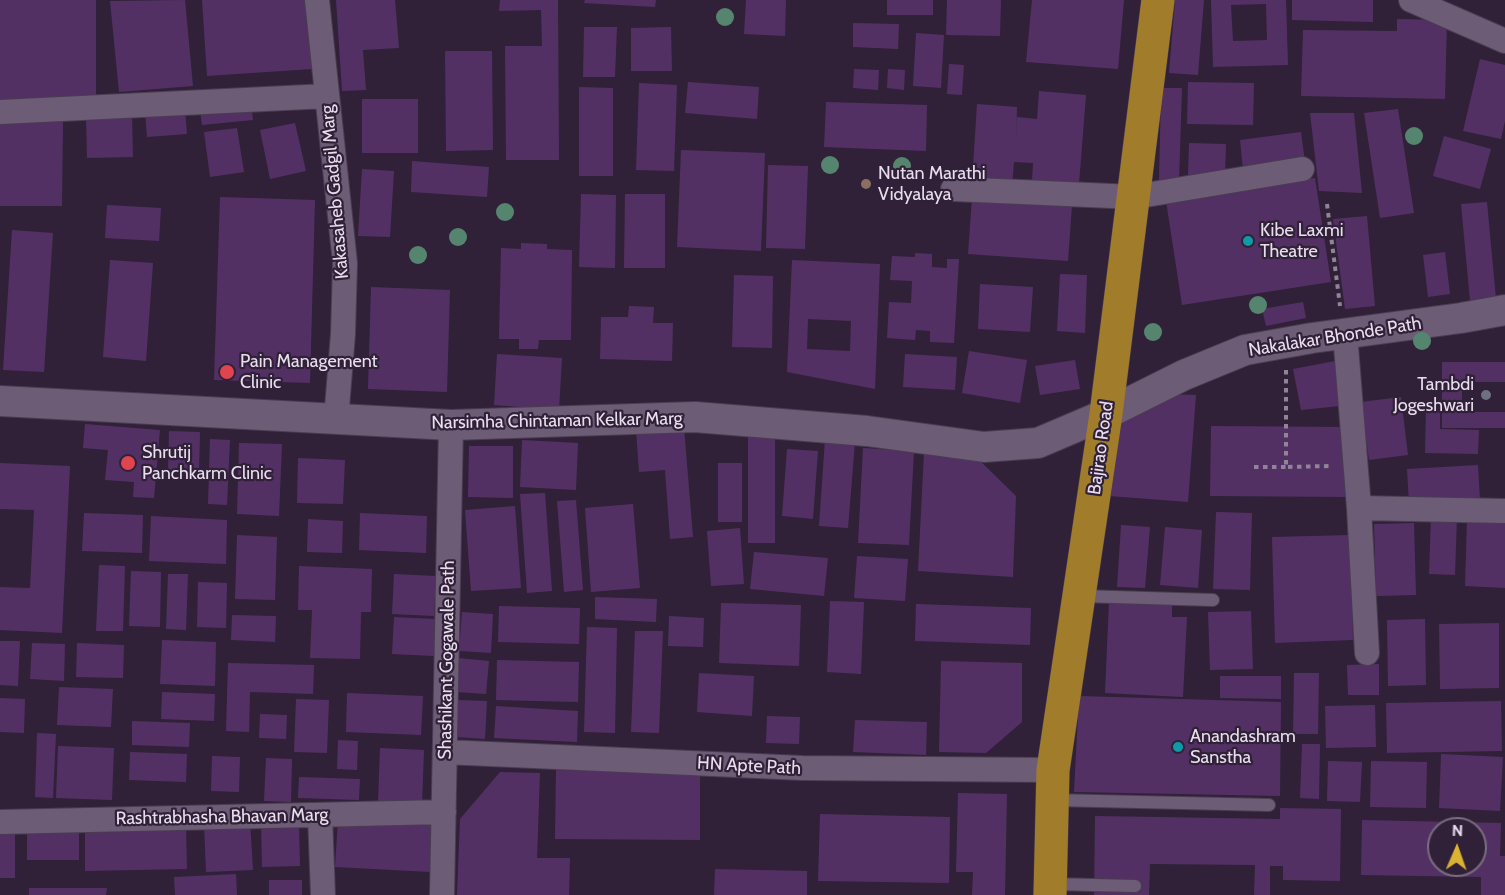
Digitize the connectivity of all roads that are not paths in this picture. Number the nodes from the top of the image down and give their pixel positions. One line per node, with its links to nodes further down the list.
1 (317, 0): 5 (street, Kakasaheb Gadgil Marg)
2 (1158, 0): 9 (highway, Bajirao Road)
3 (1411, 0): 4 (street)
4 (1505, 41)
5 (327, 96): 6 (street); 14 (street, Kakasaheb Gadgil Marg)
6 (0, 112)
7 (1302, 169): 9 (street)
8 (953, 189): 9 (street)
9 (1134, 197): 13 (highway, Bajirao Road)
10 (1505, 310): 11 (street, Nakalakar Bhonde Path)
11 (1345, 334): 13 (street, Nakalakar Bhonde Path); 16 (street)
12 (0, 401): 14 (street, Narsimha Chintaman Kelkar Marg)
13 (1106, 414): 15 (street, Narsimha Chintaman Kelkar Marg); 18 (highway, Bajirao Road)
14 (336, 420): 15 (street, Narsimha Chintaman Kelkar Marg)
15 (451, 426): 21 (street, Shashikant Gogawale Path)
16 (1359, 508): 17 (street); 20 (street)
17 (1505, 511)
18 (1079, 596): 19 (lane); 22 (highway, Bajirao Road)
19 (1213, 600)
20 (1367, 653)
21 (445, 752): 22 (street, HN Apte Path); 24 (street, Shashikant Gogawale Path)
22 (1052, 785): 23 (lane); 28 (highway, Bajirao Road)
23 (1269, 805)
24 (444, 812): 25 (street, Rashtrabhasha Bhavan Marg); 30 (street, Shashikant Gogawale Path)
25 (320, 815): 26 (street, Rashtrabhasha Bhavan Marg); 29 (street)
26 (0, 822)
27 (1135, 886): 28 (lane)
28 (1051, 889)
29 (323, 895)
30 (442, 895)

